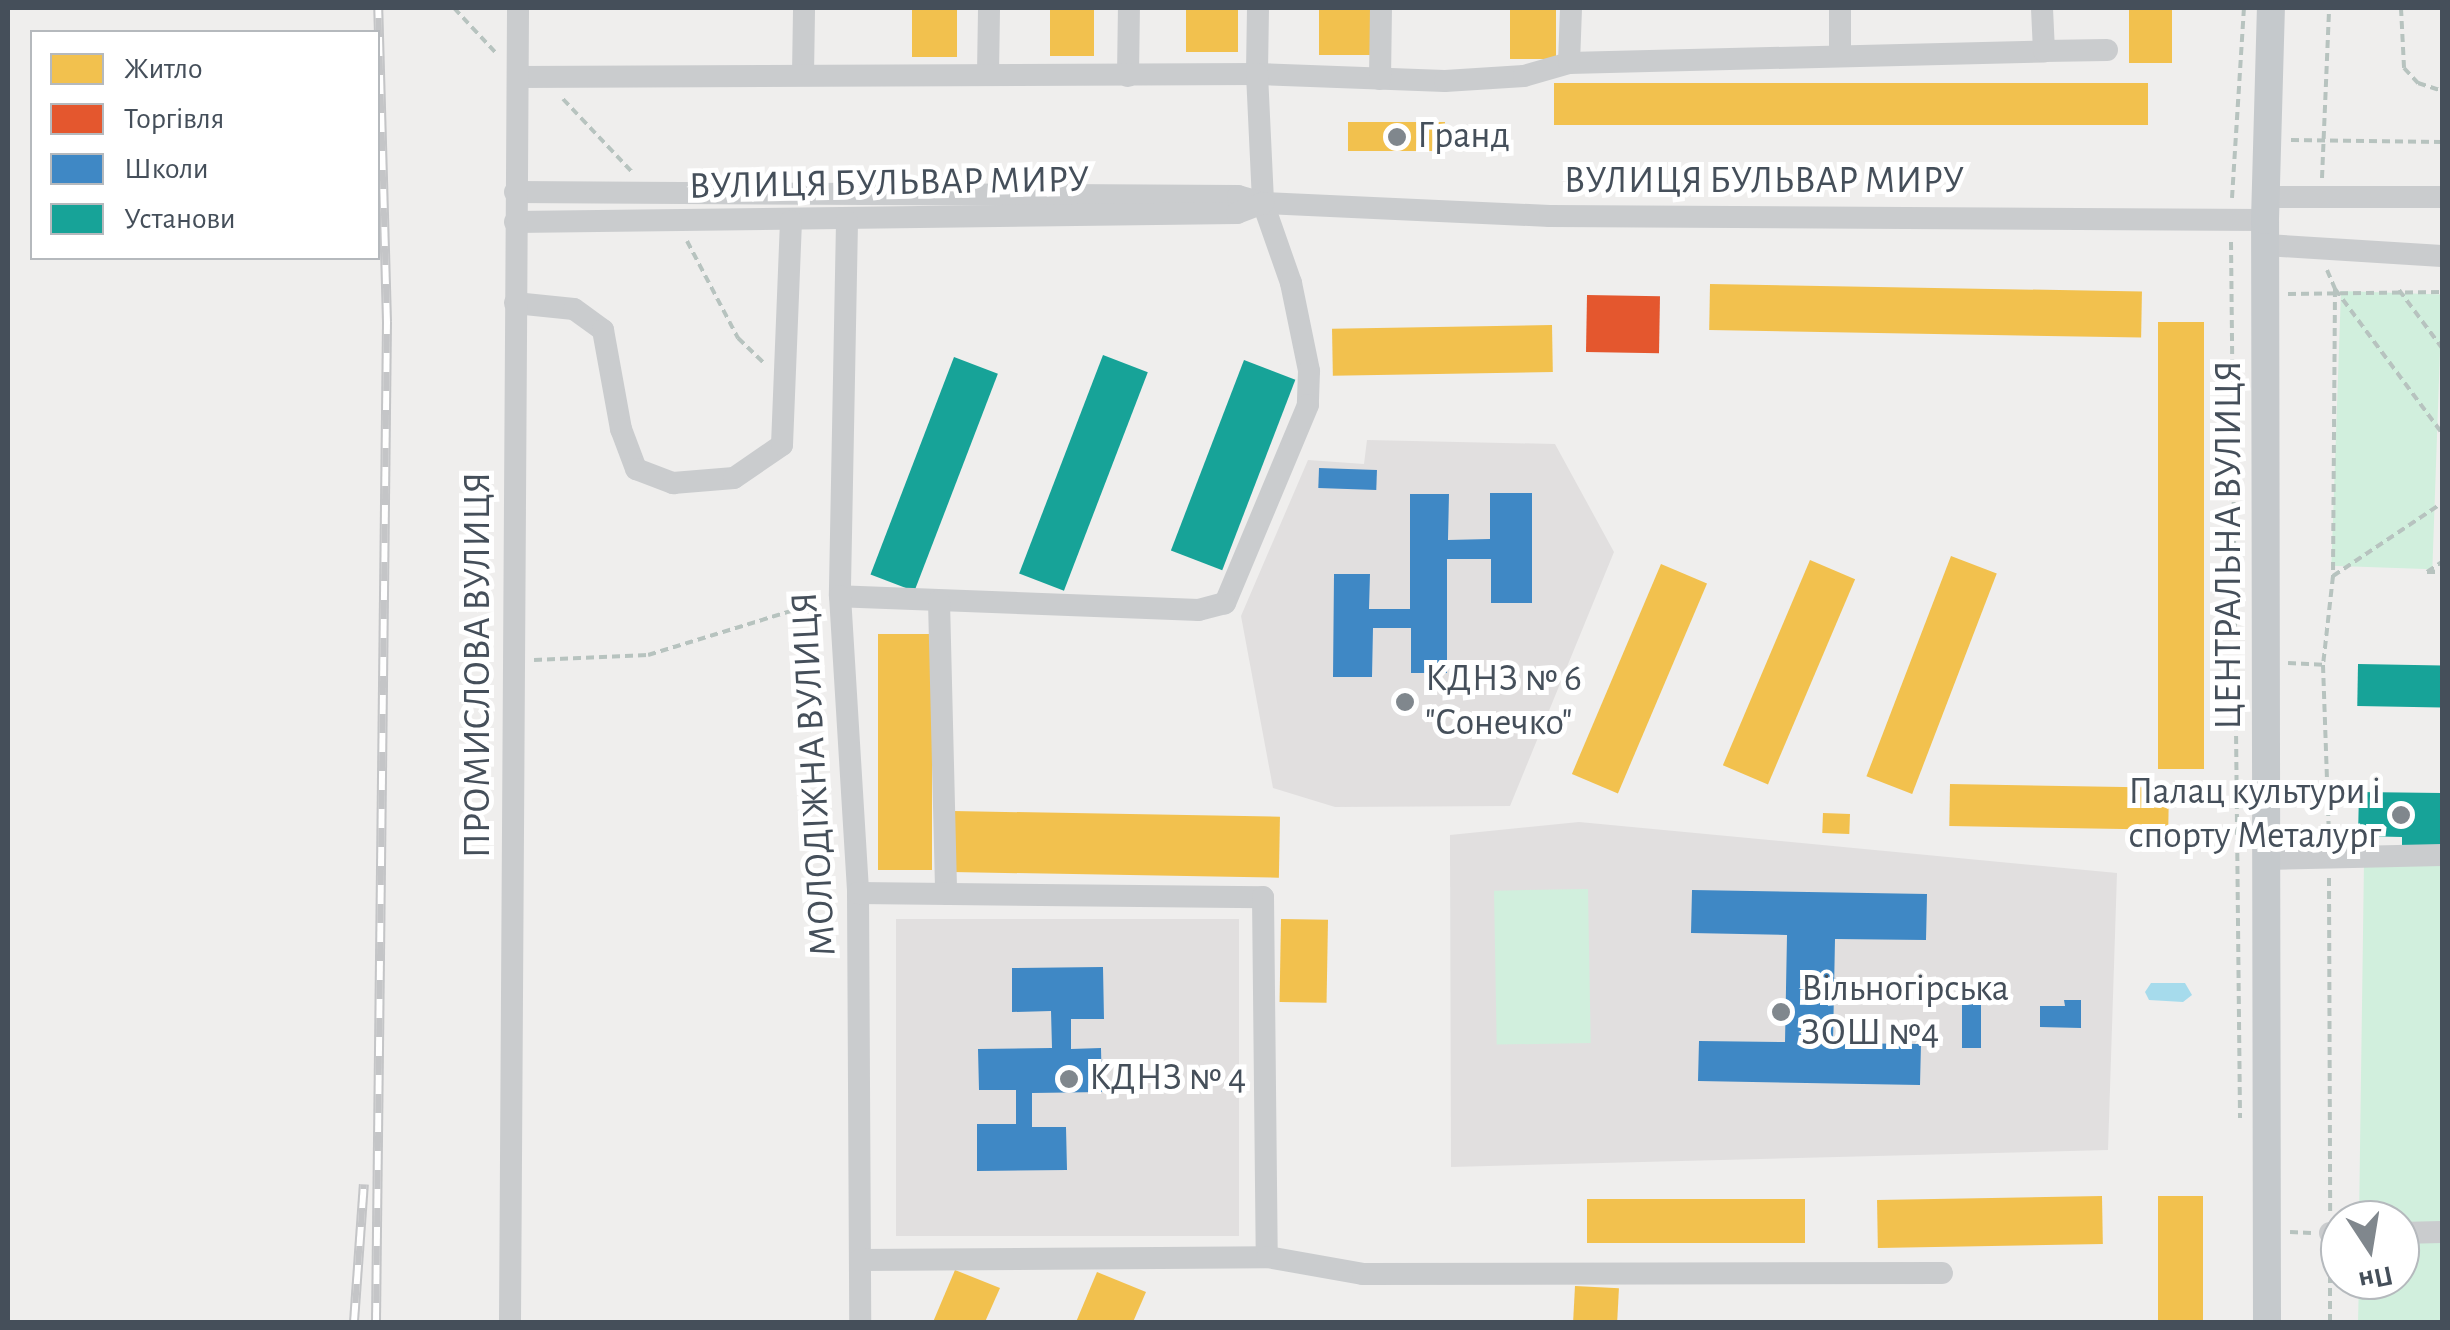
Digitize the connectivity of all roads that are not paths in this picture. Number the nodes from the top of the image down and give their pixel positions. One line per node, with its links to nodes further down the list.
1 (518, 8): 19 (street, ПРОМИСЛОВА ВУЛИЦЯ)
2 (804, 8): 17 (street)
3 (989, 8): 15 (street)
4 (1129, 8): 18 (street)
5 (1258, 8): 16 (street)
6 (1381, 8): 20 (street)
7 (1571, 8): 14 (street)
8 (1840, 8): 12 (street)
9 (2042, 8): 13 (street)
10 (2271, 8): 25 (main road, ЦЕНТРАЛЬНА ВУЛИЦЯ)
11 (2107, 50): 13 (street)
12 (1840, 52): 13 (street); 14 (street)
13 (2044, 52)
14 (1569, 63): 20 (street)
15 (988, 74): 17 (street); 18 (street)
16 (1256, 74): 18 (street); 20 (street); 23 (street)
17 (804, 76): 19 (street)
18 (1128, 76)
19 (518, 77): 21 (street, ПРОМИСЛОВА ВУЛИЦЯ)
20 (1380, 80)
21 (515, 192): 23 (street, ВУЛИЦЯ БУЛЬВАР МИРУ); 26 (street, ПРОМИСЛОВА ВУЛИЦЯ)
22 (2442, 197): 25 (street, ВУЛИЦЯ БУЛЬВАР МИРУ)
23 (1263, 203): 25 (street, ВУЛИЦЯ БУЛЬВАР МИРУ); 27 (street, ВУЛИЦЯ БУЛЬВАР МИРУ); 31 (street)
24 (792, 220): 26 (street, ВУЛИЦЯ БУЛЬВАР МИРУ); 27 (street, ВУЛИЦЯ БУЛЬВАР МИРУ); 29 (street)
25 (2267, 221): 28 (street, ВУЛИЦЯ БУЛЬВАР МИРУ); 33 (main road, ЦЕНТРАЛЬНА ВУЛИЦЯ)
26 (514, 222): 29 (street, ПРОМИСЛОВА ВУЛИЦЯ)
27 (846, 222): 30 (street, МОЛОДІЖНА ВУЛИЦЯ)
28 (2442, 256)
29 (515, 303): 39 (street, ПРОМИСЛОВА ВУЛИЦЯ)
30 (840, 596): 31 (street); 34 (street, МОЛОДІЖНА ВУЛИЦЯ)
31 (939, 601): 35 (street)
32 (2442, 854): 33 (street)
33 (2266, 859): 41 (main road, ЦЕНТРАЛЬНА ВУЛИЦЯ)
34 (858, 894): 35 (street); 37 (street, МОЛОДІЖНА ВУЛИЦЯ)
35 (946, 894): 36 (street)
36 (1267, 1256): 37 (street); 38 (street)
37 (860, 1260): 40 (street, МОЛОДІЖНА ВУЛИЦЯ)
38 (1942, 1273)
39 (510, 1322)
40 (860, 1322)
41 (2267, 1322)

